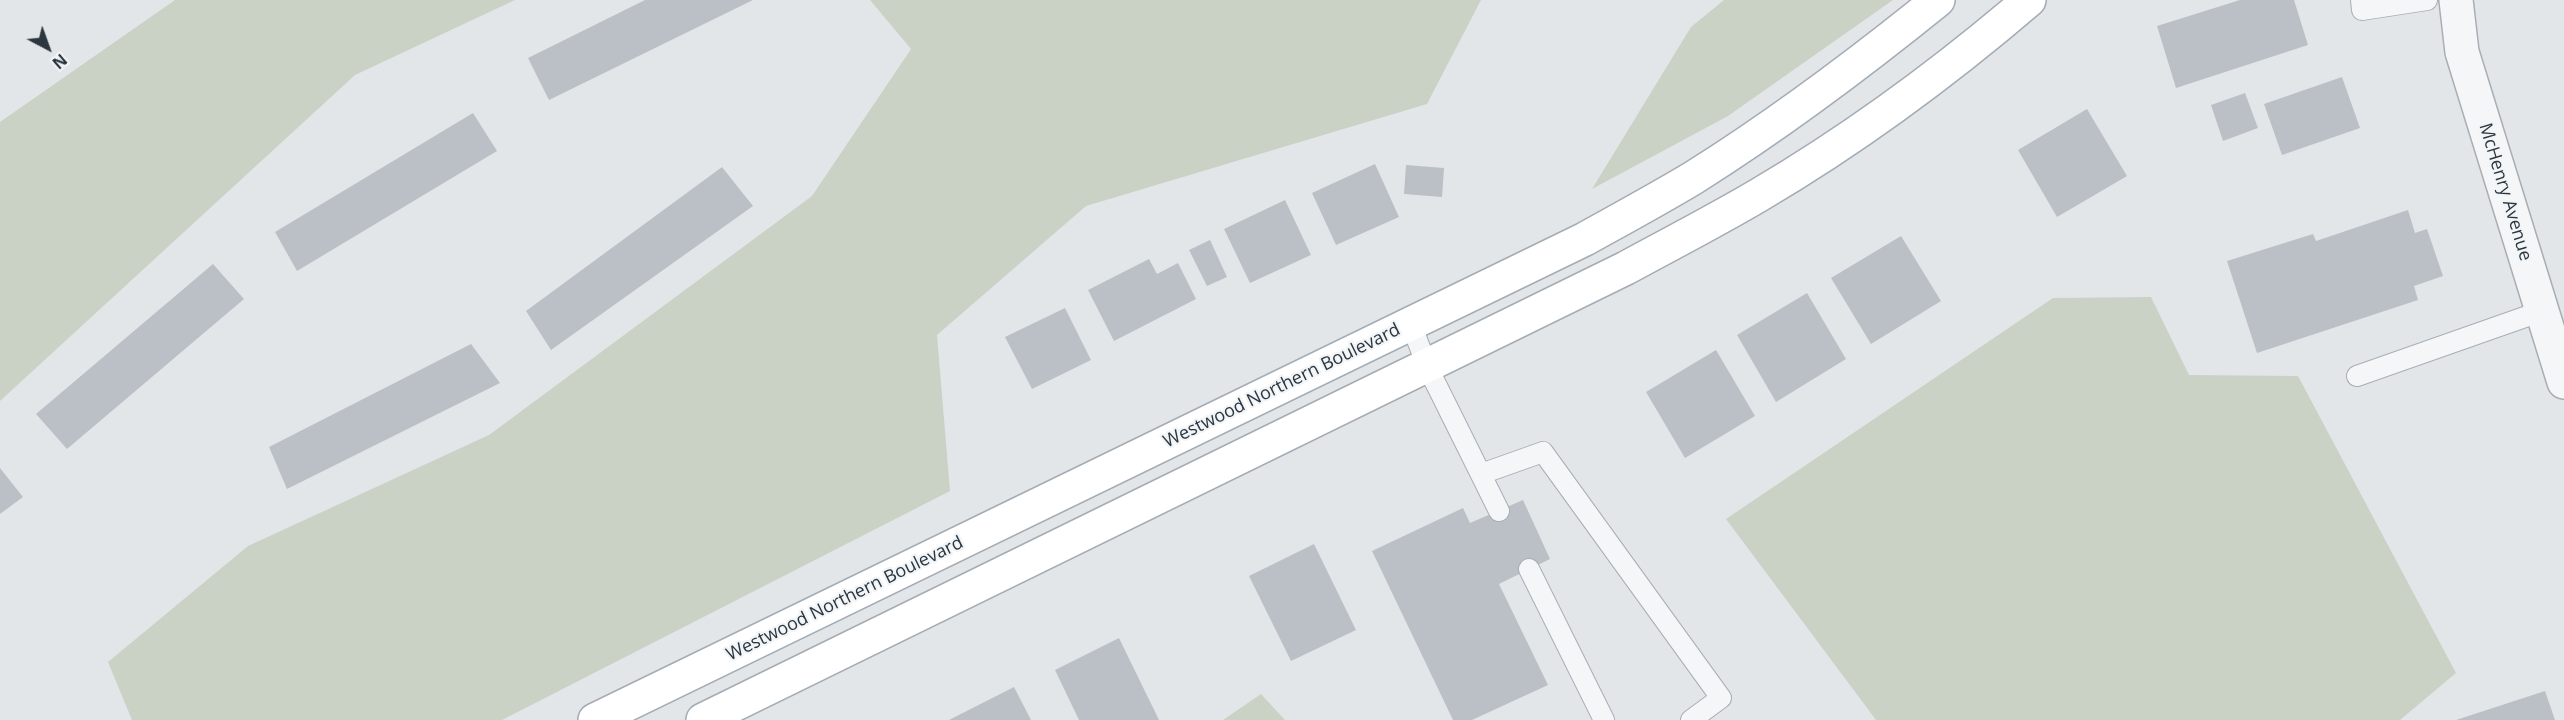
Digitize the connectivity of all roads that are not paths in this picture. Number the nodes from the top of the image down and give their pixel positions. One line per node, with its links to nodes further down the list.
1 (1938, 0): 7 (main road, Westwood Northern Boulevard)
2 (2029, 0): 8 (main road)
3 (2361, 0): 4 (lane)
4 (2427, 0)
5 (2456, 0): 6 (street, McHenry Avenue)
6 (2542, 310): 9 (lane); 10 (street, McHenry Avenue)
7 (1411, 324): 8 (lane); 14 (main road, Westwood Northern Boulevard)
8 (1427, 366): 11 (lane); 15 (main road)
9 (2357, 376)
10 (2564, 382)
11 (1481, 474): 12 (lane); 17 (lane)
12 (1499, 511)
13 (1529, 569): 16 (lane)
14 (595, 720)
15 (703, 720)
16 (1604, 720)
17 (1691, 720)

